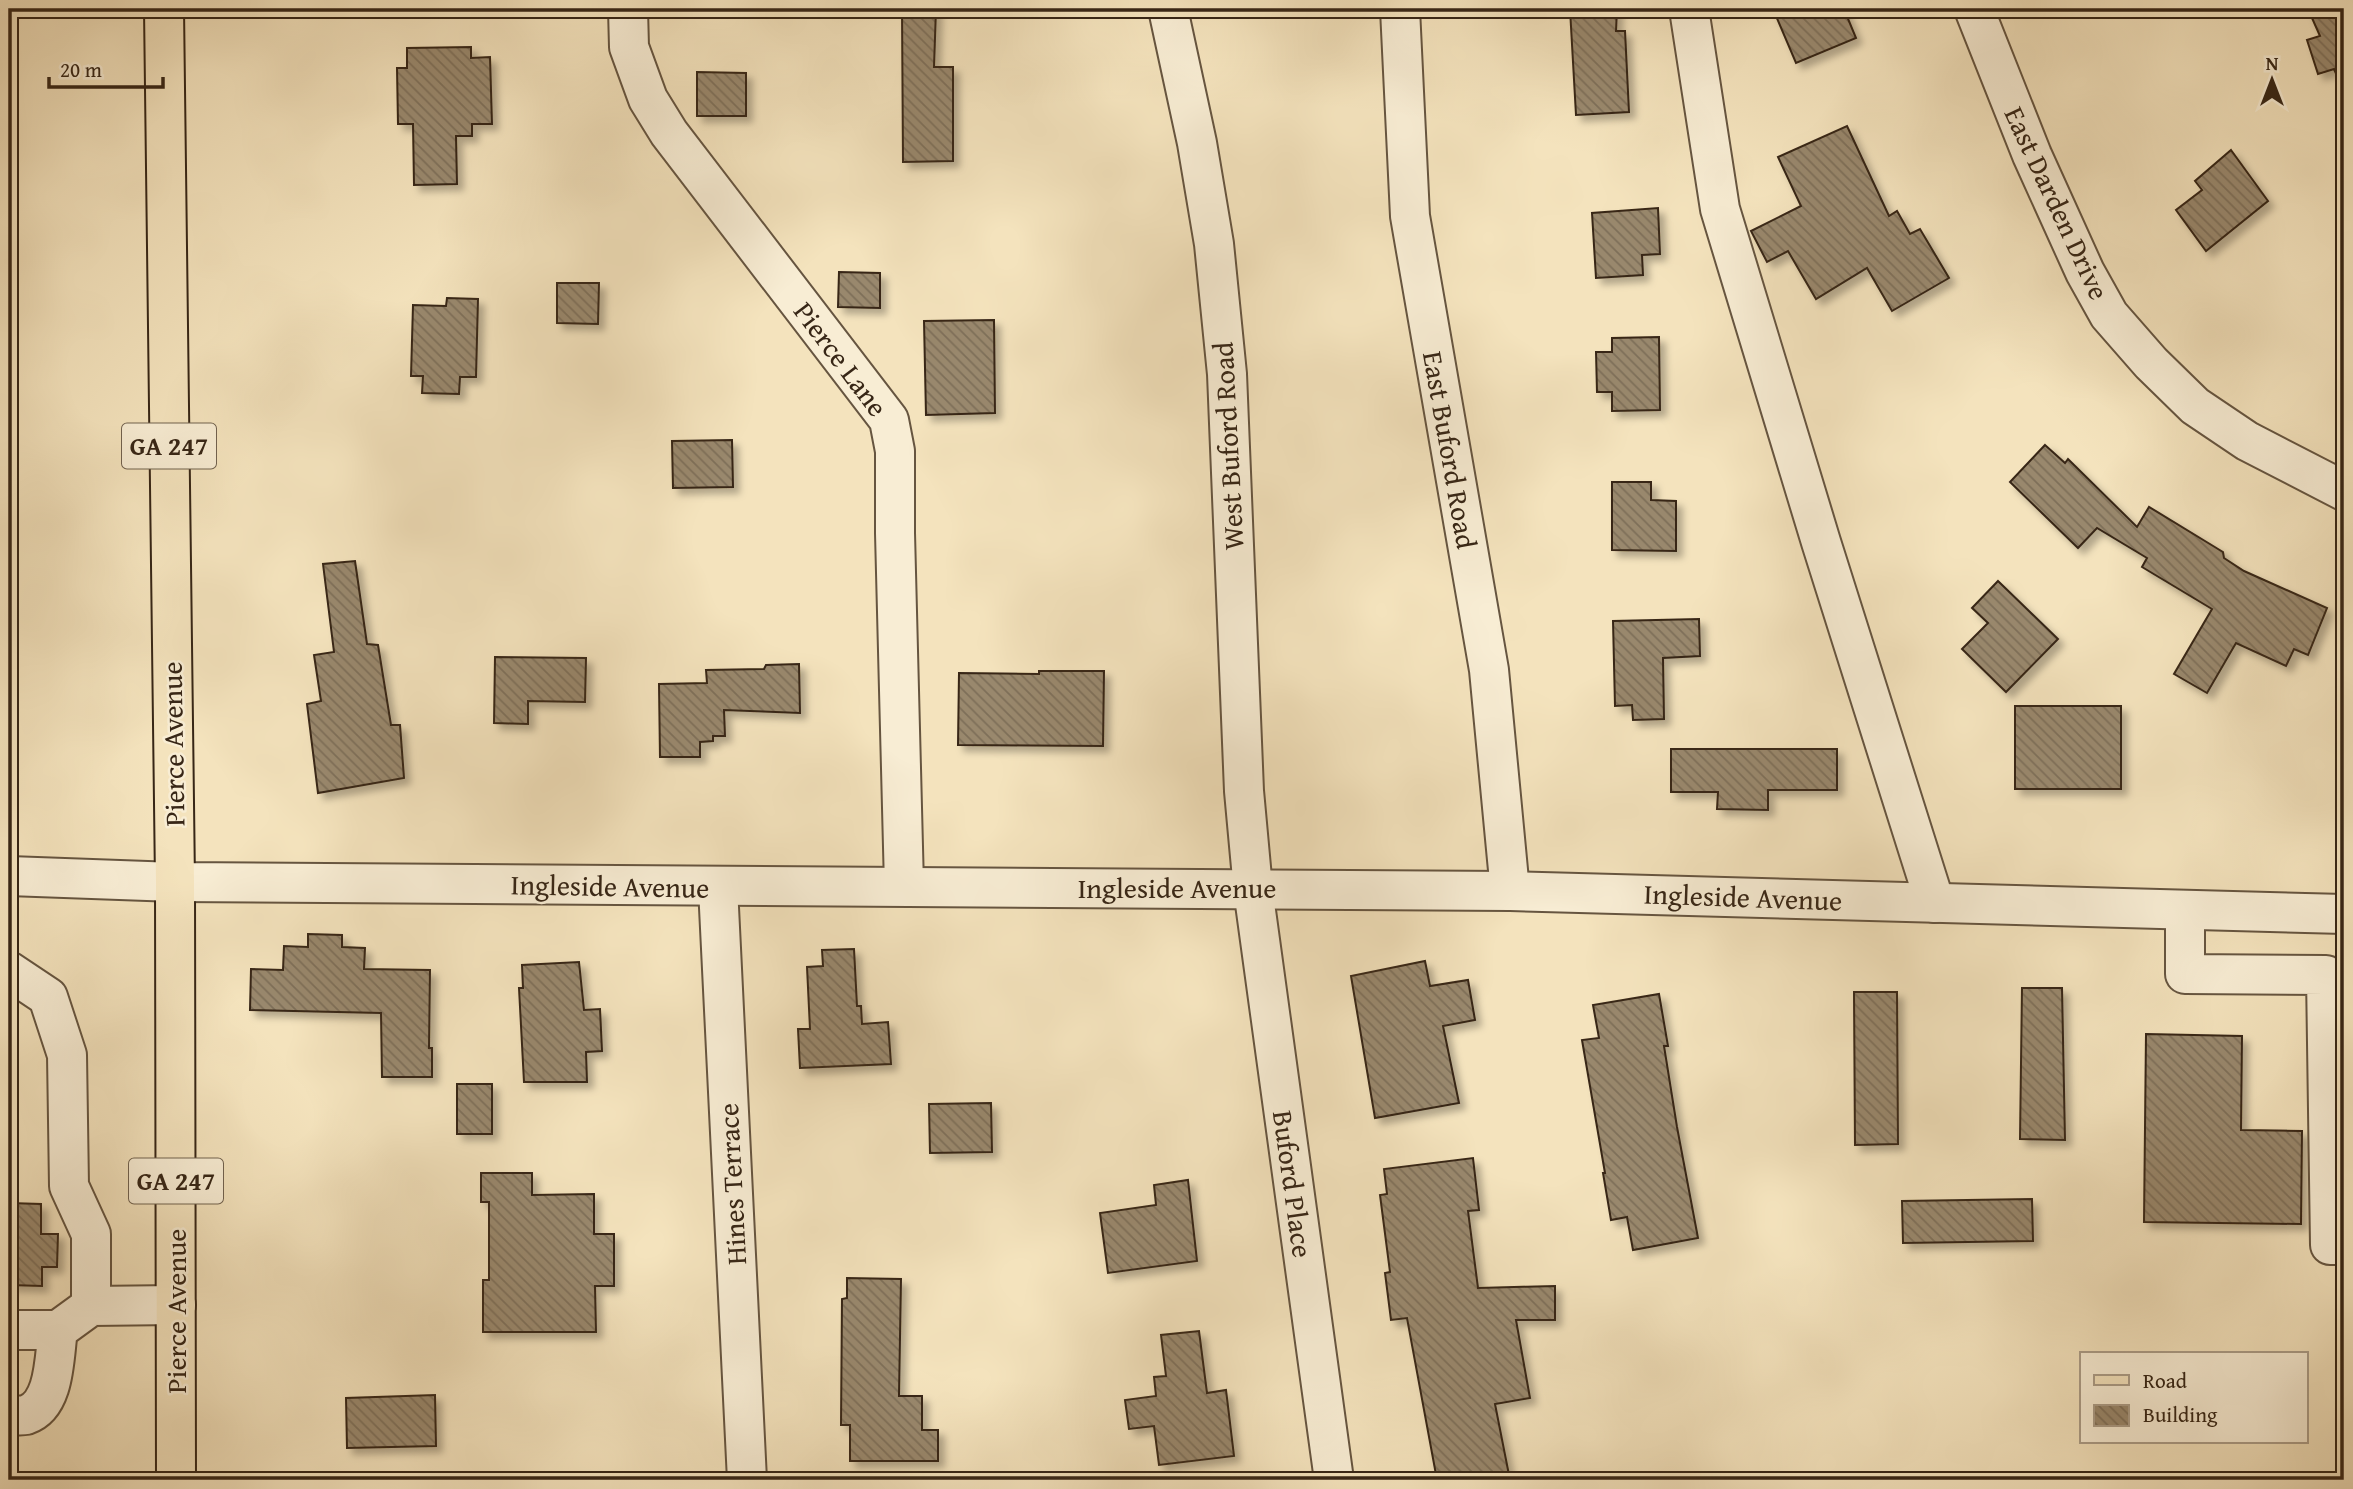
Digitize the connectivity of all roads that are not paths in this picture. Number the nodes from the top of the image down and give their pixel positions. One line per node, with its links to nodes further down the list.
1 (164, 9): 9 (main road, Pierce Avenue / GA 247)
2 (628, 9): 10 (street, Pierce Lane)
3 (1168, 9): 12 (street, West Buford Road)
4 (1400, 9): 13 (street, East Buford Road)
5 (1689, 9): 14 (street)
6 (1974, 9): 7 (street, East Darden Drive)
7 (2344, 491)
8 (9, 876): 9 (street, Ingleside Avenue)
9 (175, 882): 11 (street, Ingleside Avenue); 20 (main road, Pierce Avenue / GA 247)
10 (904, 886): 11 (street, Ingleside Avenue); 12 (street, Ingleside Avenue)
11 (718, 887): 26 (street, Hines Terrace)
12 (1253, 889): 13 (street, Ingleside Avenue); 27 (street, Buford Place)
13 (1510, 891): 14 (street, Ingleside Avenue)
14 (1935, 902): 15 (street, Ingleside Avenue)
15 (2185, 910): 16 (street, Ingleside Avenue); 18 (street)
16 (2334, 914): 18 (street)
17 (9, 971): 21 (street)
18 (2326, 975): 19 (street)
19 (2337, 1245)
20 (176, 1305): 21 (street); 25 (main road, Pierce Avenue / GA 247)
21 (91, 1306): 23 (street)
22 (9, 1330): 23 (street)
23 (58, 1330): 24 (street)
24 (9, 1415)
25 (176, 1480)
26 (747, 1480)
27 (1334, 1480)

